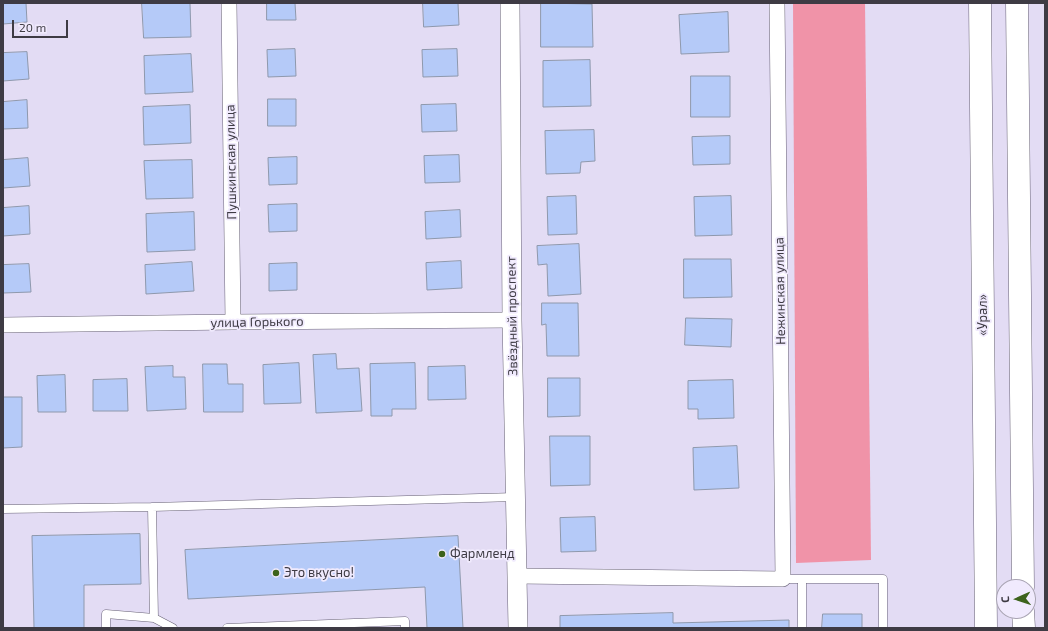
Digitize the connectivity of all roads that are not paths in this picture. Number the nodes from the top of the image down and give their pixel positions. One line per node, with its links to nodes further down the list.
1 (229, 3): 7 (street, Пушкинская улица)
2 (510, 3): 6 (street, Звёздный проспект)
3 (778, 3): 13 (street, Нежинская улица)
4 (980, 3): 24 (main road, «Урал»)
5 (1017, 3): 15 (main road)
6 (512, 320): 7 (street, улица Горького); 9 (street, Звёздный проспект)
7 (234, 322): 8 (street, улица Горького)
8 (3, 325)
9 (516, 497): 10 (lane); 12 (street, Звёздный проспект)
10 (152, 507): 11 (lane); 16 (lane)
11 (3, 509)
12 (517, 576): 13 (street); 21 (street, Звёздный проспект)
13 (783, 578): 14 (lane)
14 (802, 579): 22 (lane); 23 (lane)
15 (1023, 579)
16 (154, 618): 17 (lane); 18 (lane)
17 (106, 628)
18 (173, 628)
19 (227, 628): 20 (lane)
20 (405, 628)
21 (518, 628)
22 (802, 628)
23 (883, 628)
24 (986, 628)

